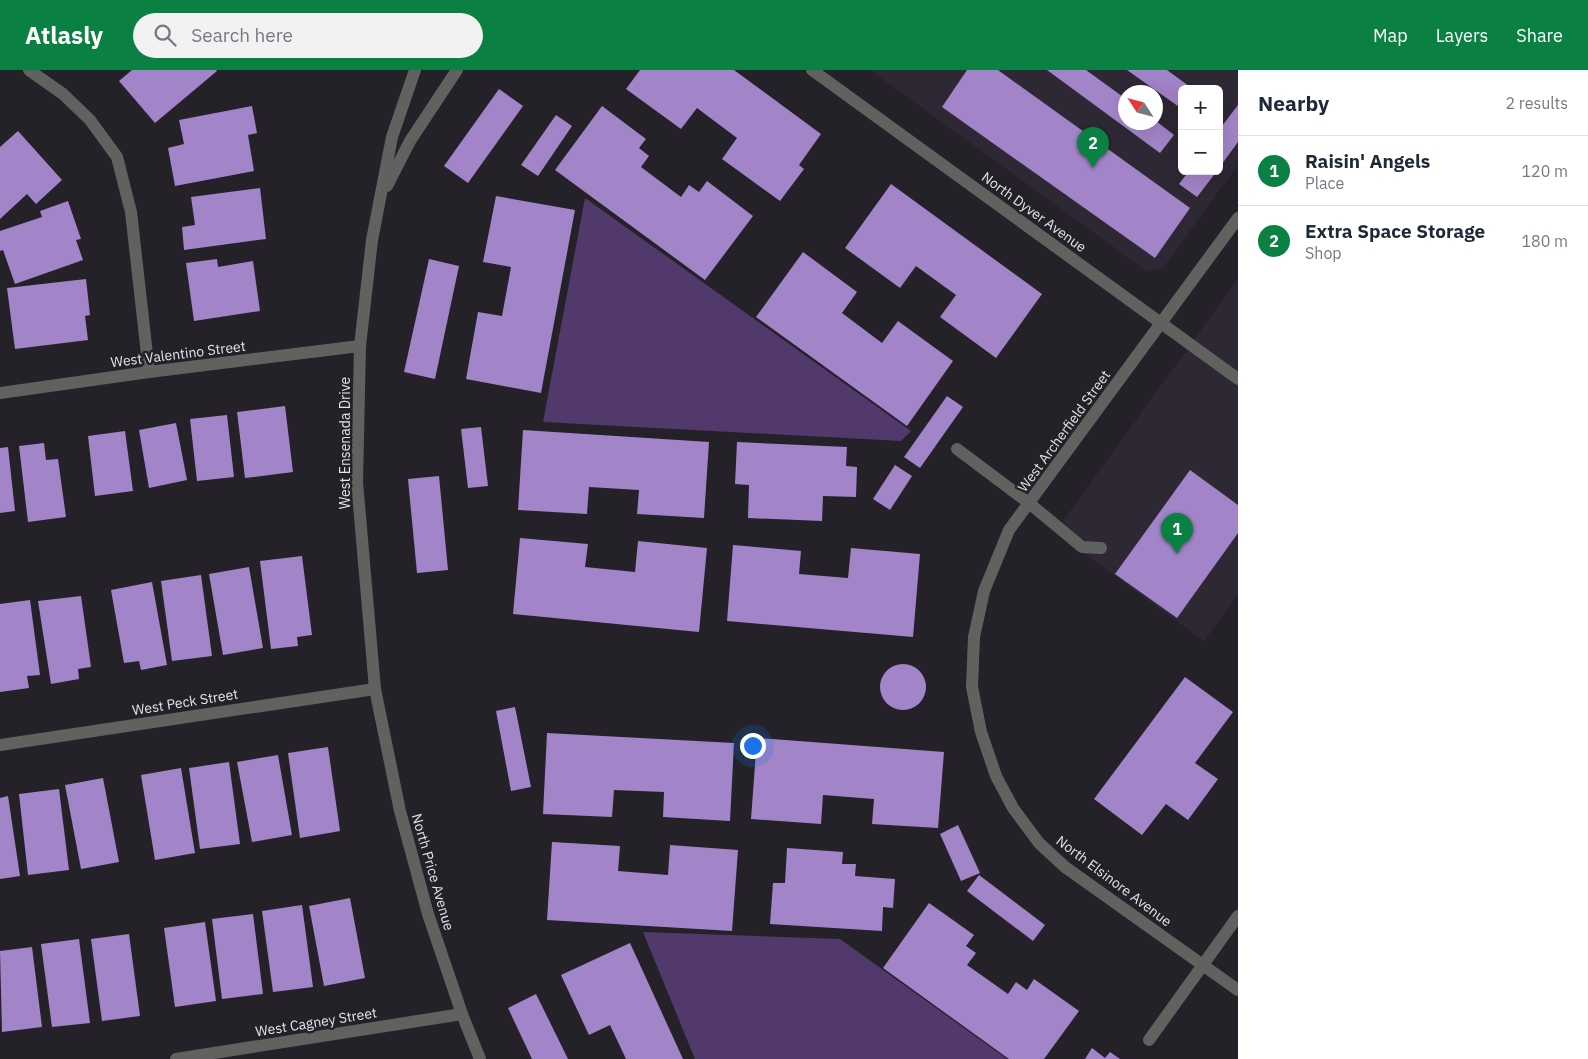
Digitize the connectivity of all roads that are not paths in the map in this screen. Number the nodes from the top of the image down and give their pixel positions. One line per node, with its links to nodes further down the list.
1 (29, 70): 9 (street)
2 (415, 70): 5 (street, West Ensenada Drive)
3 (457, 70): 5 (street, West Ensenada Drive)
4 (812, 70): 7 (street, North Dyver Avenue)
5 (380, 199): 8 (street, West Ensenada Drive)
6 (1238, 218): 7 (street, West Archerfield Street)
7 (1161, 324): 10 (street, North Dyver Avenue); 13 (street, West Archerfield Street)
8 (360, 346): 9 (street, West Valentino Street); 16 (street, West Ensenada Drive)
9 (149, 372): 11 (street, West Valentino Street)
10 (1238, 379)
11 (0, 393)
12 (957, 449): 13 (street)
13 (1029, 503): 14 (street); 15 (street, West Archerfield Street)
14 (1101, 548)
15 (972, 687): 19 (street, North Elsinore Avenue)
16 (375, 689): 17 (street, West Peck Street); 21 (street, North Price Avenue)
17 (0, 745)
18 (1238, 916): 19 (street)
19 (1203, 965): 20 (street, North Elsinore Avenue); 22 (street)
20 (1238, 990)
21 (462, 1014): 23 (street, West Cagney Street); 25 (street, North Price Avenue)
22 (1149, 1040)
23 (250, 1053): 24 (street, West Cagney Street)
24 (176, 1059)
25 (480, 1059)

